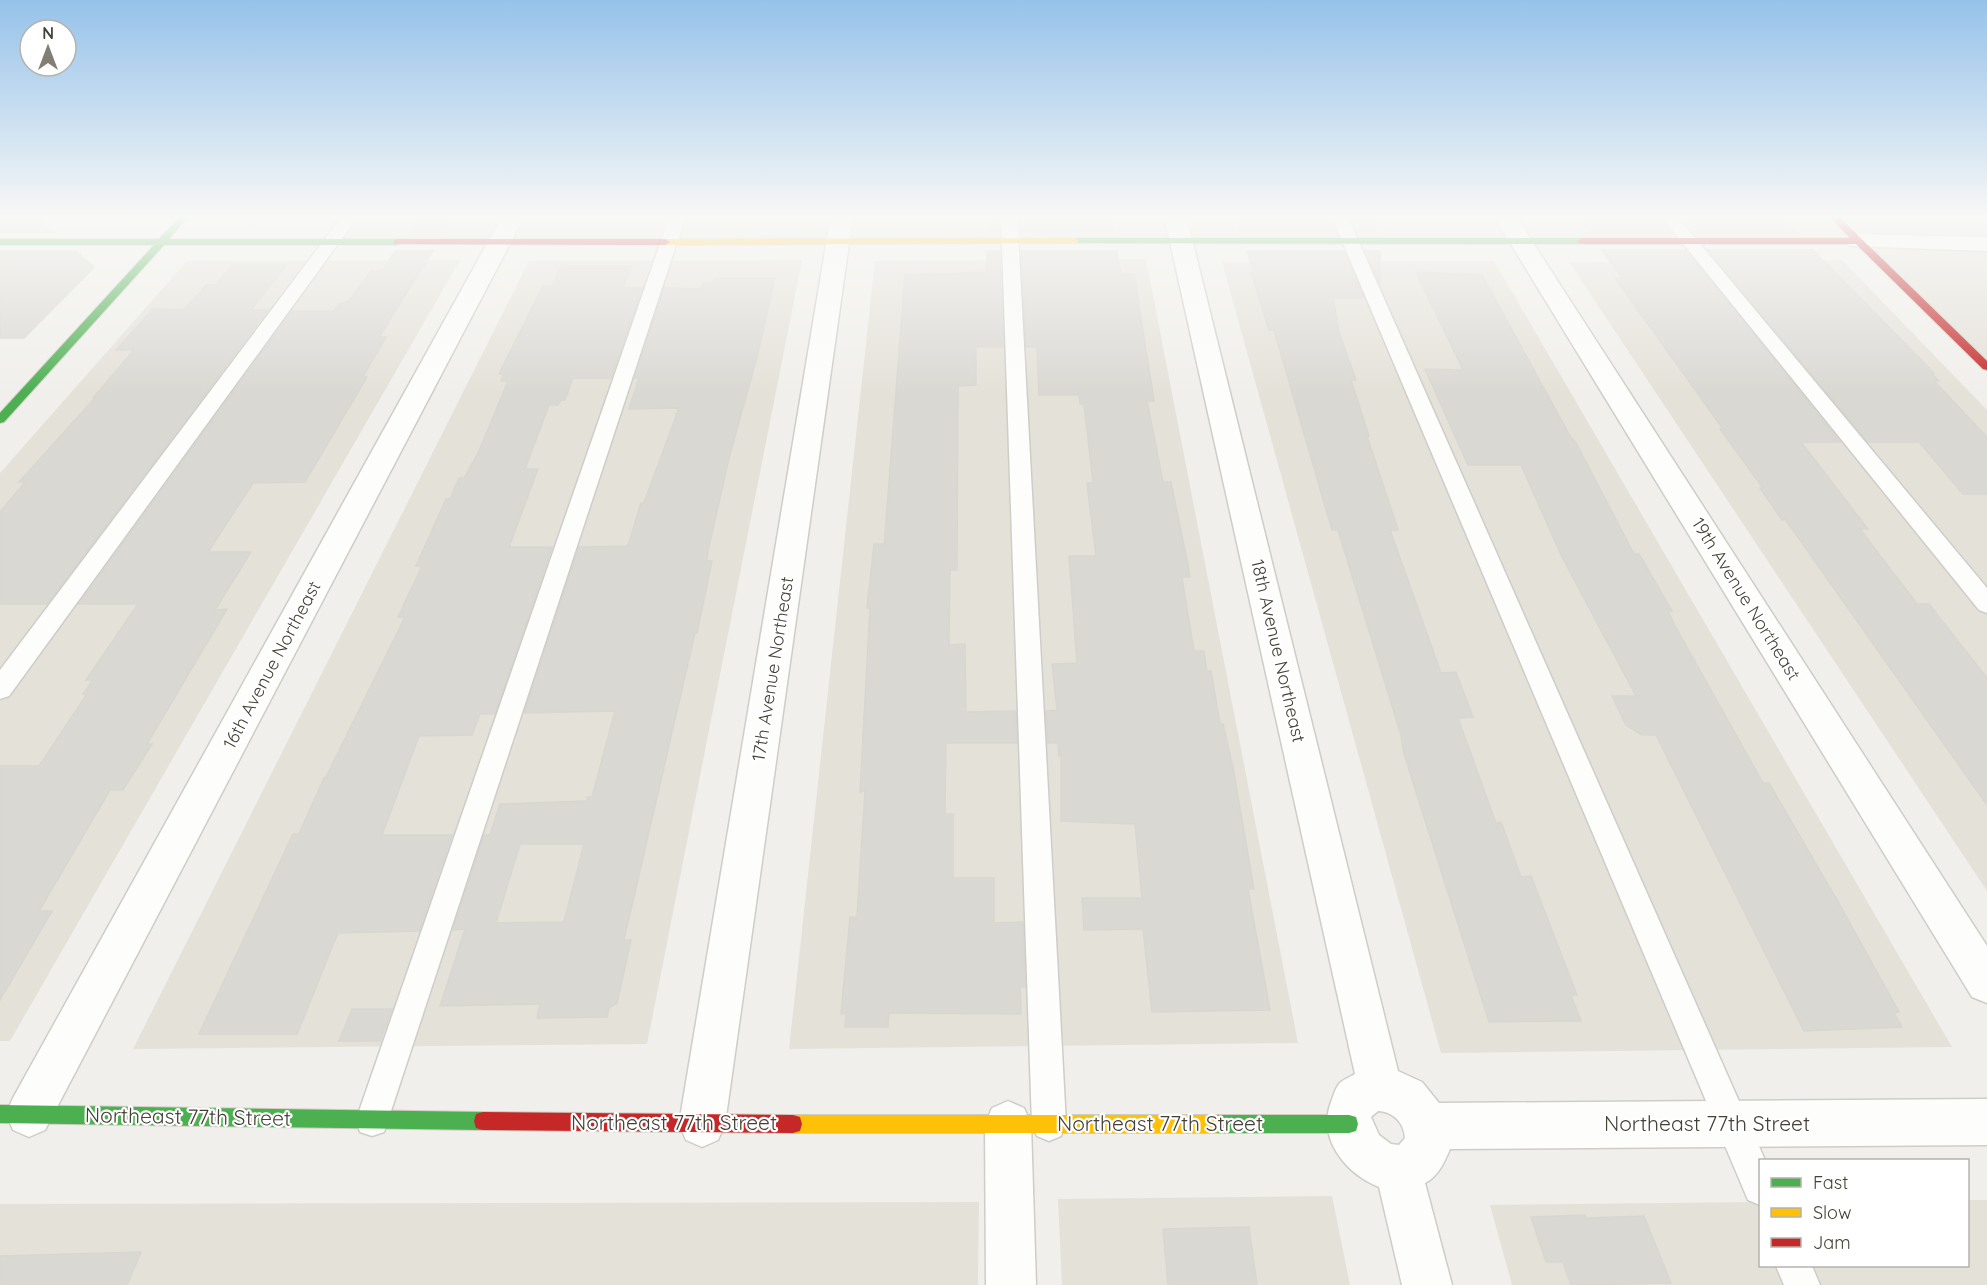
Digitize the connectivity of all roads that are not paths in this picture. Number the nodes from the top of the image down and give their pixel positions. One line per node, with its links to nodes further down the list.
1 (132, 275): 13 (street)
2 (306, 275): 15 (lane)
3 (481, 275): 18 (street, 16th Avenue Northeast)
4 (658, 275): 19 (lane)
5 (833, 275): 21 (street, 17th Avenue Northeast)
6 (1011, 275): 22 (lane)
7 (1189, 275): 17 (street, 18th Avenue Northeast)
8 (1365, 275): 24 (lane)
9 (1542, 275): 16 (street, 19th Avenue Northeast)
10 (1717, 275): 14 (lane)
11 (1894, 275): 12 (street)
12 (1987, 367)
13 (0, 420)
14 (1987, 604)
15 (0, 688)
16 (1987, 983)
17 (1380, 1088): 23 (street); 25 (street)
18 (14, 1114): 19 (street, Northeast 77th Street)
19 (372, 1120): 21 (street, Northeast 77th Street)
20 (1987, 1122): 24 (street, Northeast 77th Street)
21 (702, 1124): 22 (street, Northeast 77th Street)
22 (1028, 1124): 23 (street, Northeast 77th Street); 29 (street)
23 (1349, 1124): 26 (street)
24 (1732, 1124): 25 (street, Northeast 77th Street); 27 (lane)
25 (1427, 1126): 26 (street)
26 (1398, 1168): 30 (street)
27 (1759, 1184)
28 (1794, 1267): 31 (lane)
29 (1011, 1285)
30 (1427, 1285)
31 (1803, 1285)

